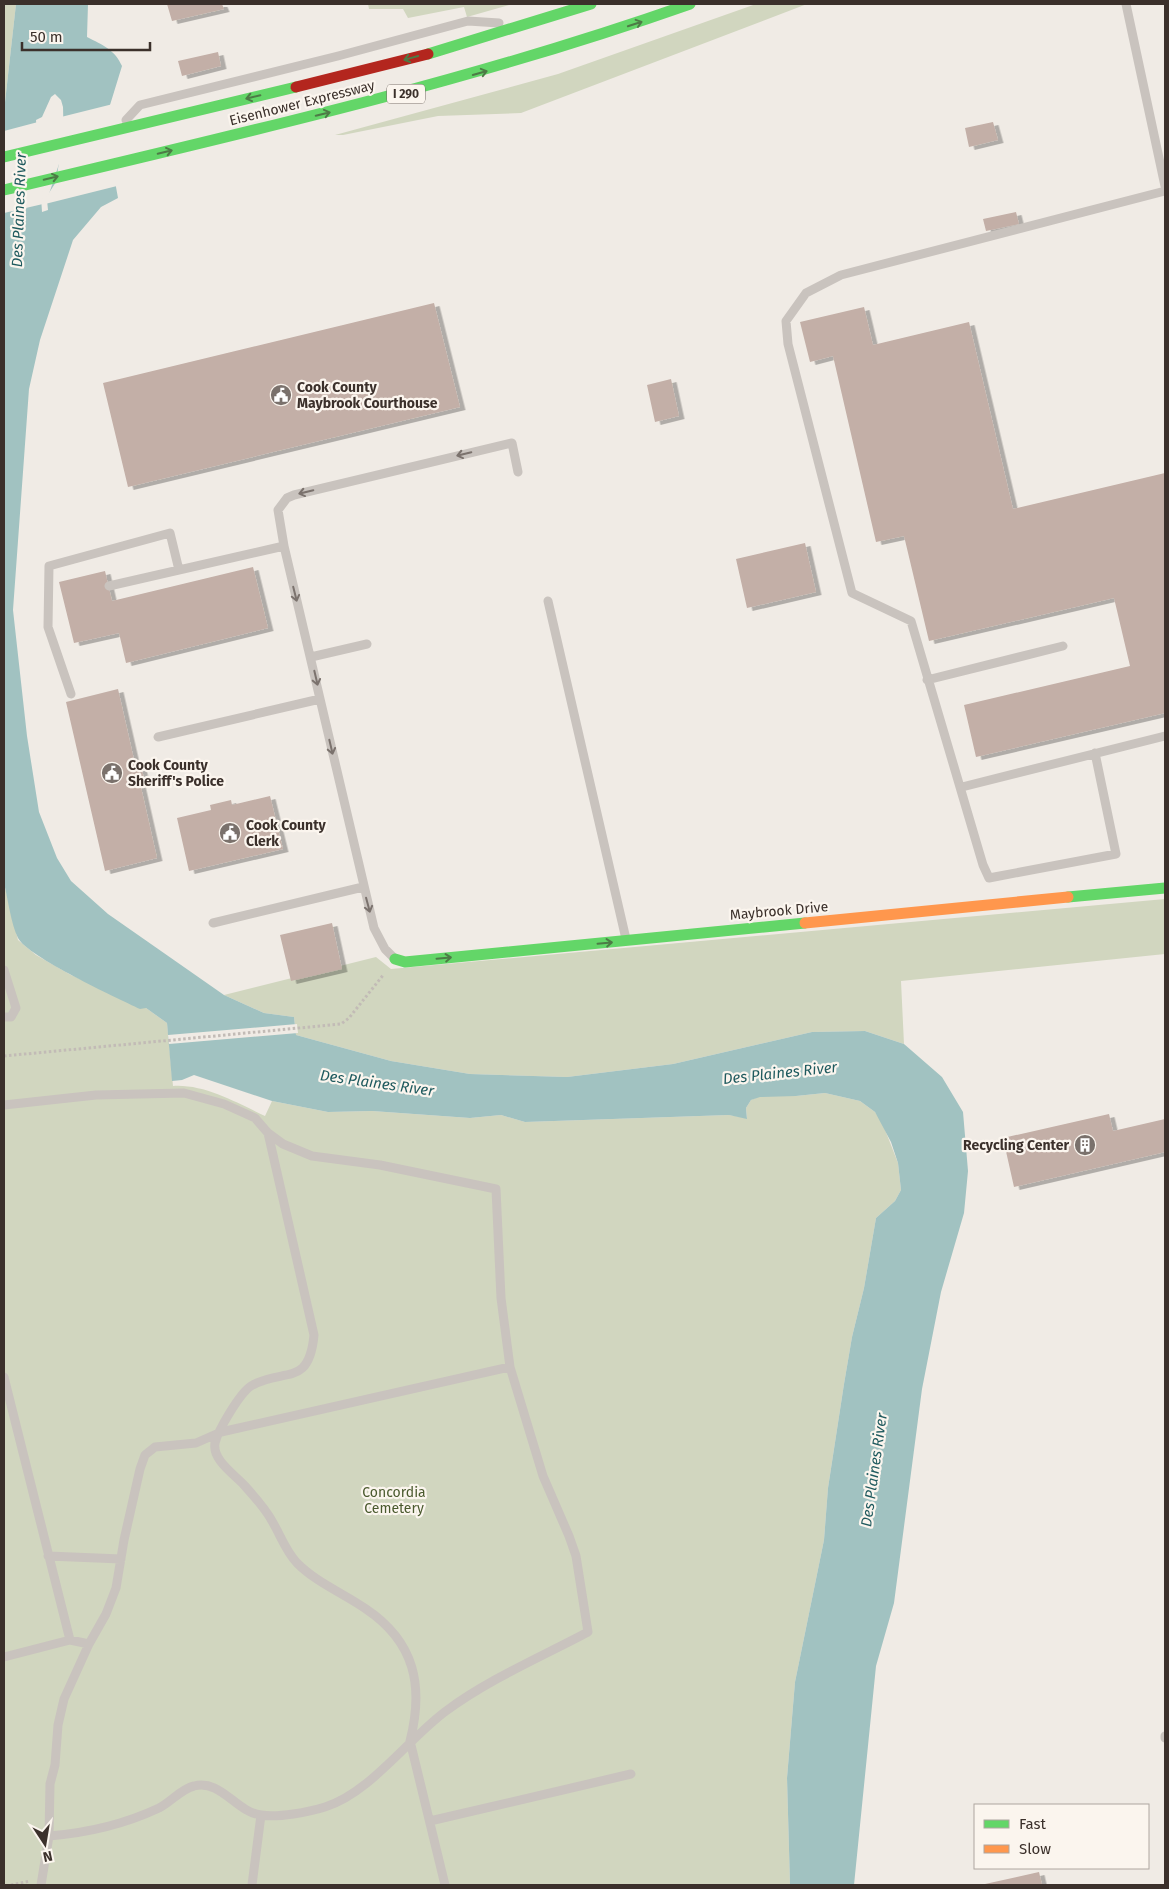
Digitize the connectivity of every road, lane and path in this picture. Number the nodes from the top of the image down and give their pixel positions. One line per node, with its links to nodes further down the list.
1 (592, 4): 4 (main road, Eisenhower Expressway / I 290)
2 (690, 4): 8 (main road, Eisenhower Expressway / I 290, one-way to 2)
3 (1126, 4): 7 (lane)
4 (529, 24): 5 (main road, Eisenhower Expressway / I 290, one-way to 5); 5 (lane)
5 (116, 130): 6 (main road, Eisenhower Expressway / I 290)
6 (4, 157)
7 (1165, 186)
8 (4, 190)
9 (1165, 192): 18 (lane)
10 (518, 472): 11 (lane, one-way to 11)
11 (284, 546): 12 (lane); 17 (lane, one-way to 17)
12 (179, 570): 13 (lane); 19 (lane)
13 (108, 586)
14 (548, 601): 28 (lane)
15 (367, 644): 17 (lane)
16 (1063, 646): 18 (lane)
17 (311, 657): 20 (lane, one-way to 20)
18 (928, 680): 24 (lane)
19 (71, 694)
20 (320, 699): 22 (lane); 25 (lane, one-way to 25)
21 (1165, 736): 23 (lane)
22 (158, 737)
23 (1095, 752): 24 (lane); 24 (lane)
24 (962, 787)
25 (364, 887): 27 (lane); 29 (lane, one-way to 29)
26 (1165, 888): 28 (main road, Maybrook Drive)
27 (213, 923)
28 (627, 941): 29 (main road, Maybrook Drive, one-way to 28)
29 (395, 959): 32 (path)
30 (4, 970): 31 (lane)
31 (4, 1018)
32 (4, 1056)
33 (4, 1105): 34 (lane)
34 (268, 1133): 35 (lane); 37 (lane)
35 (510, 1367): 37 (lane); 43 (lane)
36 (4, 1377): 38 (lane)
37 (221, 1432): 39 (lane); 43 (lane)
38 (48, 1556): 39 (lane); 40 (lane)
39 (122, 1559): 41 (lane)
40 (70, 1640): 41 (lane); 42 (lane)
41 (89, 1644): 47 (lane)
42 (4, 1657)
43 (410, 1741): 45 (lane); 46 (lane)
44 (631, 1774): 46 (lane)
45 (260, 1815): 47 (lane); 50 (lane)
46 (430, 1821): 51 (lane)
47 (49, 1836): 48 (lane)
48 (42, 1881): 49 (path)
49 (11, 1885)
50 (252, 1885)
51 (445, 1885)

